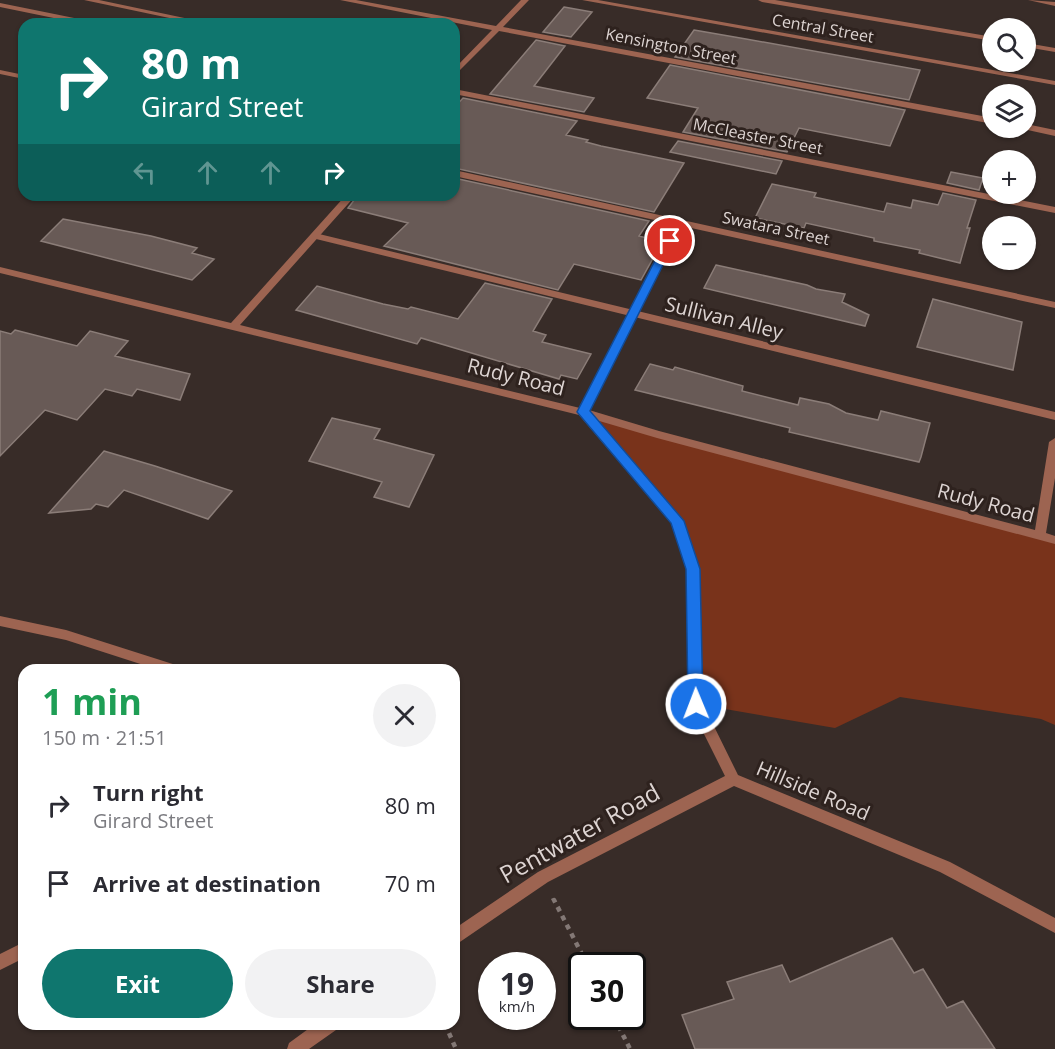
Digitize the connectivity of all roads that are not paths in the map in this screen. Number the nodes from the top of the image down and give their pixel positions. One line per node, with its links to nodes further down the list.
1 (88, 0): 10 (street)
2 (344, 0): 11 (street, Kensington Street)
3 (525, 0): 13 (street)
4 (586, 0): 20 (street, Central Street)
5 (762, 0): 14 (street)
6 (1032, 0): 7 (street)
7 (1055, 4)
8 (0, 5): 9 (street)
9 (64, 18)
10 (179, 18)
11 (440, 18)
12 (460, 22): 13 (street, Kensington Street)
13 (498, 29): 17 (street); 22 (street, Kensington Street)
14 (982, 37)
15 (1036, 47): 16 (street)
16 (1055, 50)
17 (460, 68)
18 (0, 72): 19 (street)
19 (18, 76)
20 (1055, 83)
21 (460, 92): 27 (street, McCleaster Street)
22 (982, 119)
23 (1036, 129): 24 (street)
24 (1055, 133)
25 (460, 174): 28 (street, Swatara Street)
26 (346, 201): 29 (street)
27 (1055, 210)
28 (679, 222): 31 (street, Swatara Street); 32 (street)
29 (315, 236): 32 (street, Sullivan Alley); 33 (street)
30 (0, 270): 33 (street, Rudy Road)
31 (1055, 305)
32 (632, 314): 34 (street); 35 (street, Sullivan Alley)
33 (234, 326): 34 (street, Rudy Road)
34 (583, 412): 37 (street, Rudy Road); 41 (street, Hillside Road)
35 (1055, 416)
36 (1055, 442): 37 (street)
37 (1040, 536): 38 (street, Rudy Road)
38 (1055, 540)
39 (0, 621): 40 (street)
40 (155, 664)
41 (733, 778): 42 (street, Hillside Road); 43 (street, Pentwater Road)
42 (1055, 926)
43 (460, 935)
44 (18, 953): 45 (street)
45 (0, 962)
46 (322, 1030): 47 (street)
47 (295, 1049)

